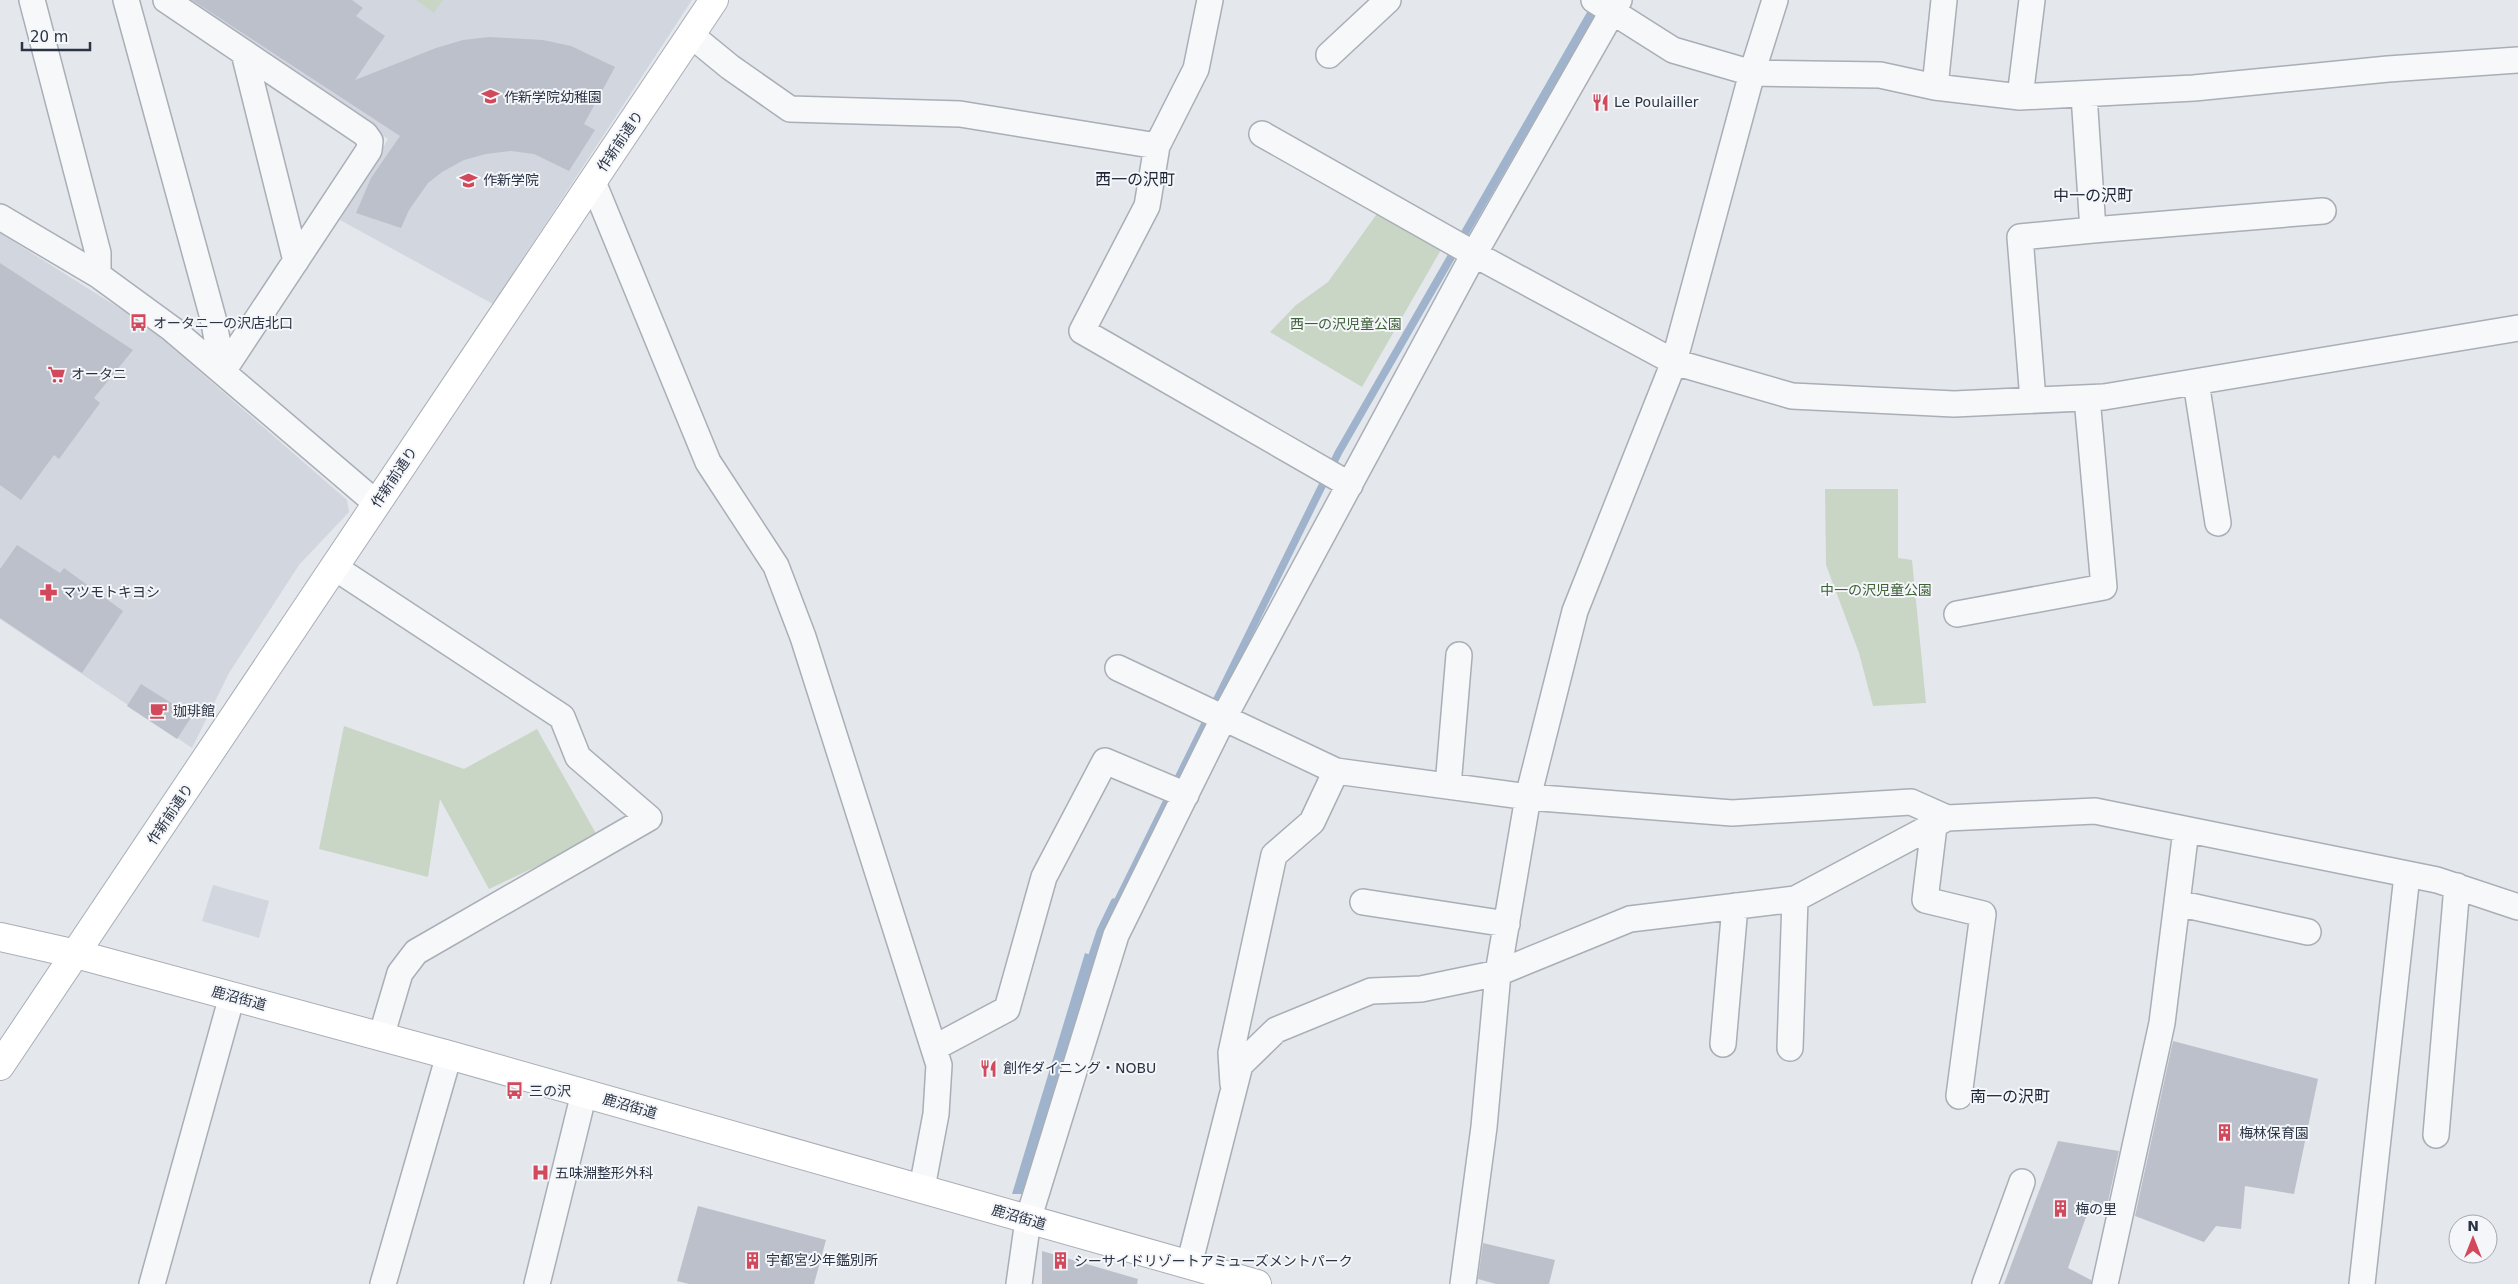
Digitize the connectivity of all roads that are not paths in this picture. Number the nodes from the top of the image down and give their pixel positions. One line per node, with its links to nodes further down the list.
1 (32, 0): 27 (street)
2 (126, 0): 30 (street)
3 (166, 0): 12 (street)
4 (714, 0): 11 (street, 作新前通り)
5 (1210, 0): 20 (street)
6 (1388, 0): 13 (street)
7 (1775, 0): 15 (street)
8 (1944, 0): 16 (street)
9 (2032, 0): 18 (street)
10 (1608, 4): 15 (street); 25 (street)
11 (691, 35): 20 (street); 21 (street, 作新前通り)
12 (244, 53): 26 (street); 26 (street)
13 (1329, 55)
14 (2518, 60): 17 (street)
15 (1752, 74): 16 (street); 29 (street)
16 (1935, 87): 18 (street)
17 (2084, 95): 18 (street); 24 (street)
18 (2020, 97)
19 (1262, 134): 25 (street)
20 (1157, 146): 34 (street)
21 (593, 182): 35 (street, 作新前通り); 63 (street)
22 (2323, 211): 24 (street)
23 (0, 217): 27 (street)
24 (2093, 230): 33 (street)
25 (1474, 254): 29 (street); 34 (street)
26 (296, 261): 30 (street)
27 (98, 275): 30 (street)
28 (2518, 328): 31 (street)
29 (1674, 362): 33 (street); 45 (street)
30 (223, 371): 35 (street)
31 (2196, 382): 32 (street); 36 (street)
32 (2087, 398): 33 (street); 38 (street)
33 (2033, 400)
34 (1350, 485): 41 (street)
35 (376, 504): 37 (street, 作新前通り)
36 (2218, 523)
37 (334, 567): 58 (street, 作新前通り); 61 (street)
38 (1958, 614)
39 (1459, 655): 43 (street)
40 (1118, 668): 41 (street)
41 (1223, 719): 42 (street); 44 (street)
42 (1336, 771): 43 (street); 67 (street)
43 (1448, 786): 45 (street)
44 (1186, 795): 63 (street); 73 (street)
45 (1528, 797): 46 (street); 55 (street)
46 (1941, 822): 47 (street); 50 (street); 69 (street)
47 (2186, 830): 48 (street); 52 (street)
48 (2407, 875): 49 (street); 83 (street)
49 (2457, 886): 54 (street); 70 (street)
50 (1795, 899): 53 (street); 64 (street)
51 (1363, 902): 55 (street)
52 (2177, 903): 56 (street); 82 (street)
53 (1735, 906): 59 (street); 62 (street)
54 (2518, 907)
55 (1507, 924): 59 (street)
56 (2308, 932)
57 (0, 937): 58 (street, 鹿沼街道)
58 (76, 954): 60 (street, 鹿沼街道); 66 (street, 作新前通り)
59 (1498, 973): 67 (street); 80 (street)
60 (232, 996): 61 (street, 鹿沼街道); 75 (street)
61 (381, 1037): 65 (street, 鹿沼街道)
62 (1722, 1044)
63 (934, 1048): 72 (street)
64 (1790, 1048)
65 (449, 1054): 68 (street, 鹿沼街道); 76 (street)
66 (0, 1066)
67 (1233, 1090): 74 (street)
68 (584, 1093): 72 (street, 鹿沼街道); 77 (street)
69 (1959, 1096)
70 (2436, 1135)
71 (2022, 1182): 81 (street)
72 (922, 1188): 73 (street, 鹿沼街道)
73 (1028, 1220): 74 (street, 鹿沼街道); 78 (street)
74 (1188, 1265): 79 (street, 鹿沼街道)
75 (152, 1284)
76 (383, 1284)
77 (537, 1284)
78 (1019, 1284)
79 (1257, 1284)
80 (1463, 1284)
81 (1985, 1284)
82 (2105, 1284)
83 (2362, 1284)

